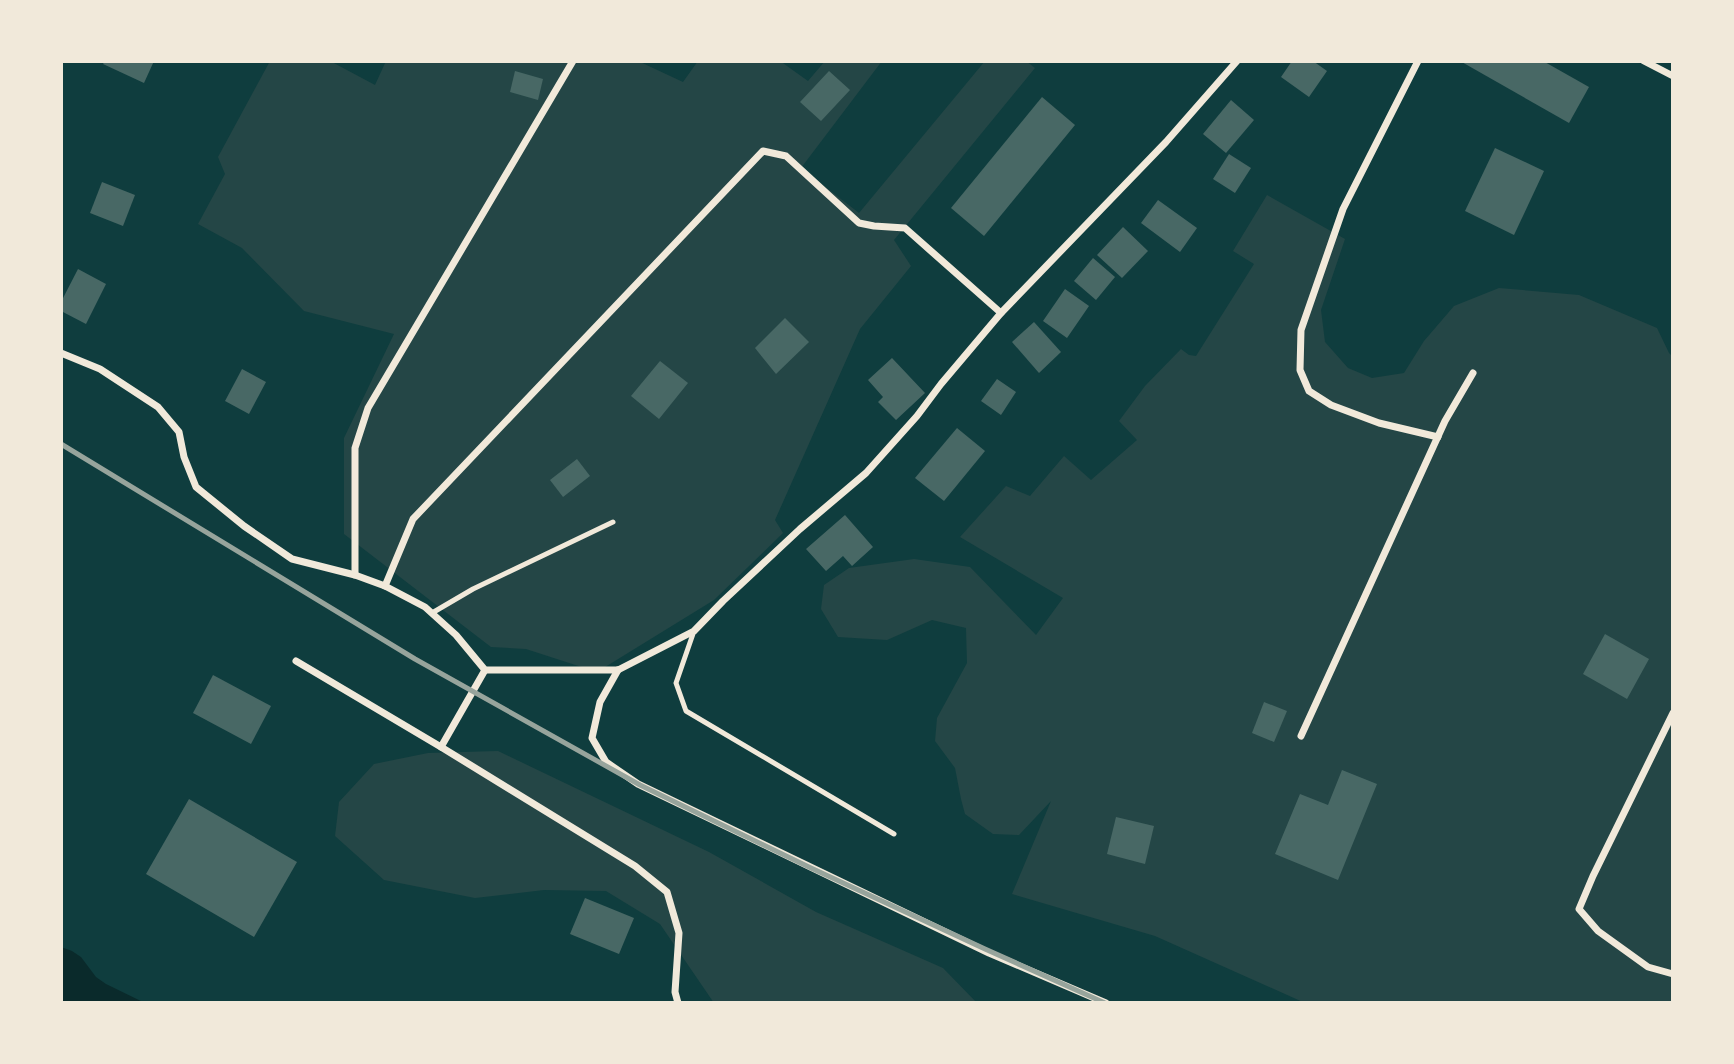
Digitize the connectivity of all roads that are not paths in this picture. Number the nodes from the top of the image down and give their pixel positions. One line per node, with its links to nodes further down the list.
1 (573, 61): 11 (street)
2 (1237, 61): 6 (street)
3 (1418, 61): 9 (street)
4 (1644, 61): 5 (street)
5 (1673, 76)
6 (1001, 313): 12 (street); 14 (street)
7 (61, 354): 11 (street)
8 (1473, 373): 9 (street)
9 (1438, 437): 19 (street)
10 (613, 522): 13 (lane)
11 (355, 575): 12 (street)
12 (385, 586): 13 (street)
13 (432, 613): 16 (street)
14 (694, 631): 17 (street); 21 (lane)
15 (296, 661): 20 (street)
16 (485, 670): 17 (street); 20 (street)
17 (618, 670): 24 (street)
18 (1673, 713): 22 (street)
19 (1301, 736)
20 (442, 747): 23 (street)
21 (894, 834)
22 (1673, 974)
23 (678, 1003)
24 (1106, 1003)

